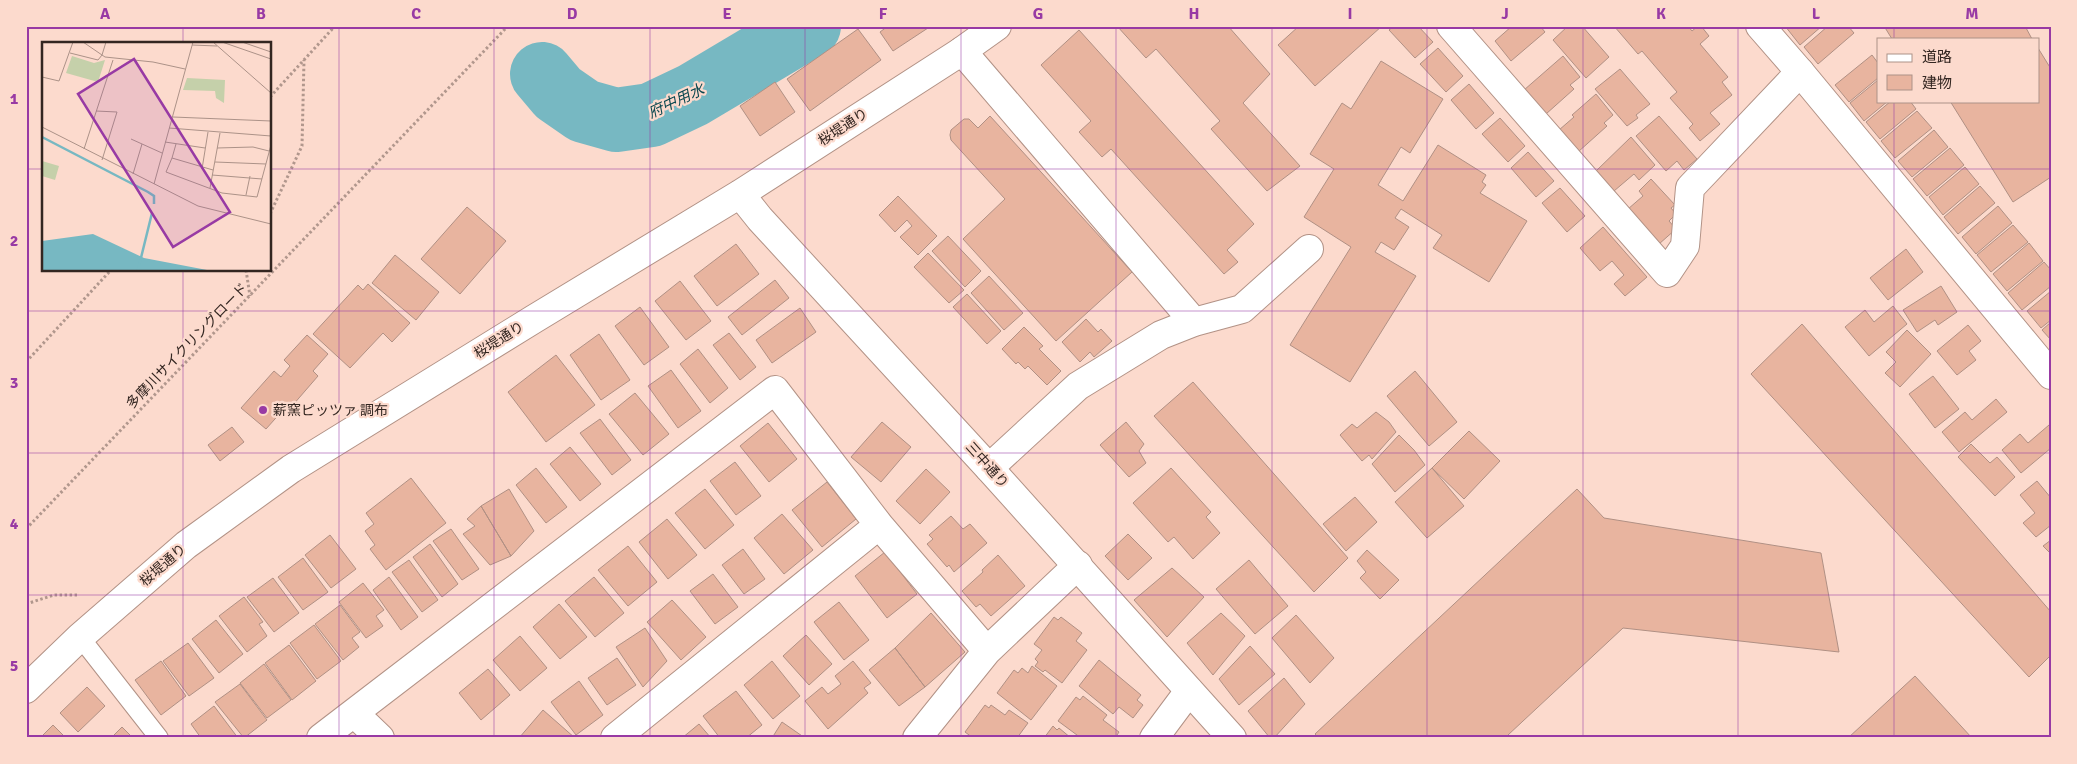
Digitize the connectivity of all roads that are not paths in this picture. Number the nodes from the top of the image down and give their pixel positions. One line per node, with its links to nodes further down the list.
1 (997, 26): 4 (street, 桜堤通り)
2 (1451, 26): 5 (street)
3 (1760, 26): 5 (street)
4 (962, 51): 6 (street, 桜堤通り); 8 (street)
5 (1800, 72): 9 (street)
6 (740, 194): 10 (street, 三中通り); 13 (street, 桜堤通り)
7 (1309, 249): 8 (street)
8 (1194, 322): 10 (street)
9 (2051, 375)
10 (989, 468): 12 (street, 三中通り)
11 (880, 525): 14 (street); 17 (street); 21 (street)
12 (1078, 565): 14 (street); 16 (street, 三中通り)
13 (80, 637): 15 (street, 桜堤通り); 18 (lane)
14 (987, 651): 22 (street)
15 (26, 688)
16 (1189, 691): 23 (street); 24 (street, 三中通り)
17 (354, 712): 19 (street); 20 (street)
18 (159, 738)
19 (321, 738)
20 (380, 738)
21 (615, 738)
22 (918, 738)
23 (1154, 738)
24 (1232, 738)

